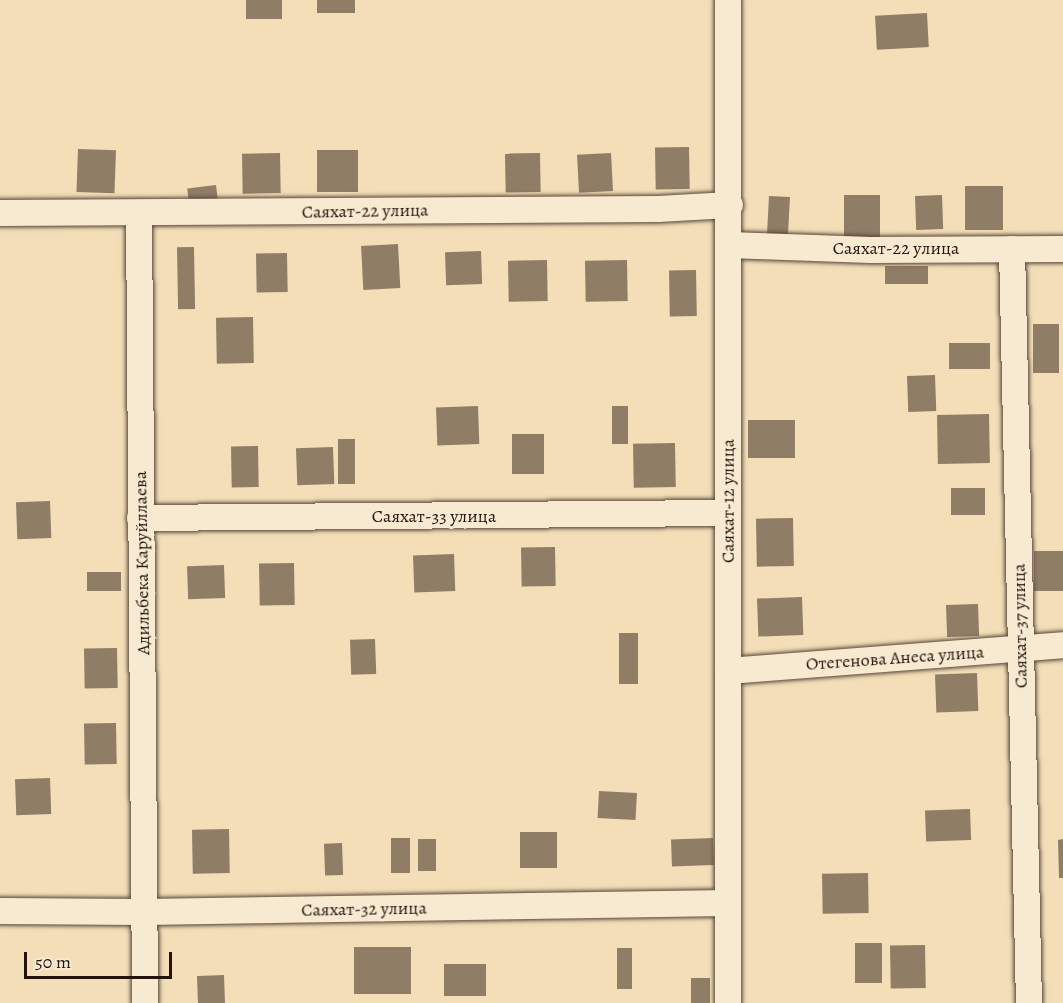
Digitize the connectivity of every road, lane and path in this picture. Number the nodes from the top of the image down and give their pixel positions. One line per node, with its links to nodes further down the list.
1 (728, 0): 2 (street, Саяхат-12 улица)
2 (730, 205): 4 (street, Саяхат-22 улица); 5 (street, Саяхат-12 улица)
3 (0, 213): 4 (street, Саяхат-22 улица)
4 (139, 213): 9 (street, Адильбека Каруйллаева)
5 (729, 245): 6 (street, Саяхат-22 улица); 8 (street, Саяхат-12 улица)
6 (1012, 249): 7 (street, Саяхат-22 улица); 11 (street, Саяхат-37 улица)
7 (1063, 249)
8 (727, 513): 9 (street, Саяхат-33 улица); 12 (street, Саяхат-12 улица)
9 (140, 518): 15 (street, Адильбека Каруйллаева)
10 (1063, 645): 11 (street, Отегенова Анеса улица)
11 (1021, 648): 12 (street, Отегенова Анеса улица); 18 (street, Саяхат-37 улица)
12 (728, 671): 13 (street, Саяхат-12 улица)
13 (728, 903): 15 (street, Саяхат-32 улица); 17 (street, Саяхат-12 улица)
14 (0, 910): 15 (street, Саяхат-32 улица)
15 (144, 912): 16 (street, Адильбека Каруйллаева)
16 (145, 1003)
17 (728, 1003)
18 (1029, 1003)

